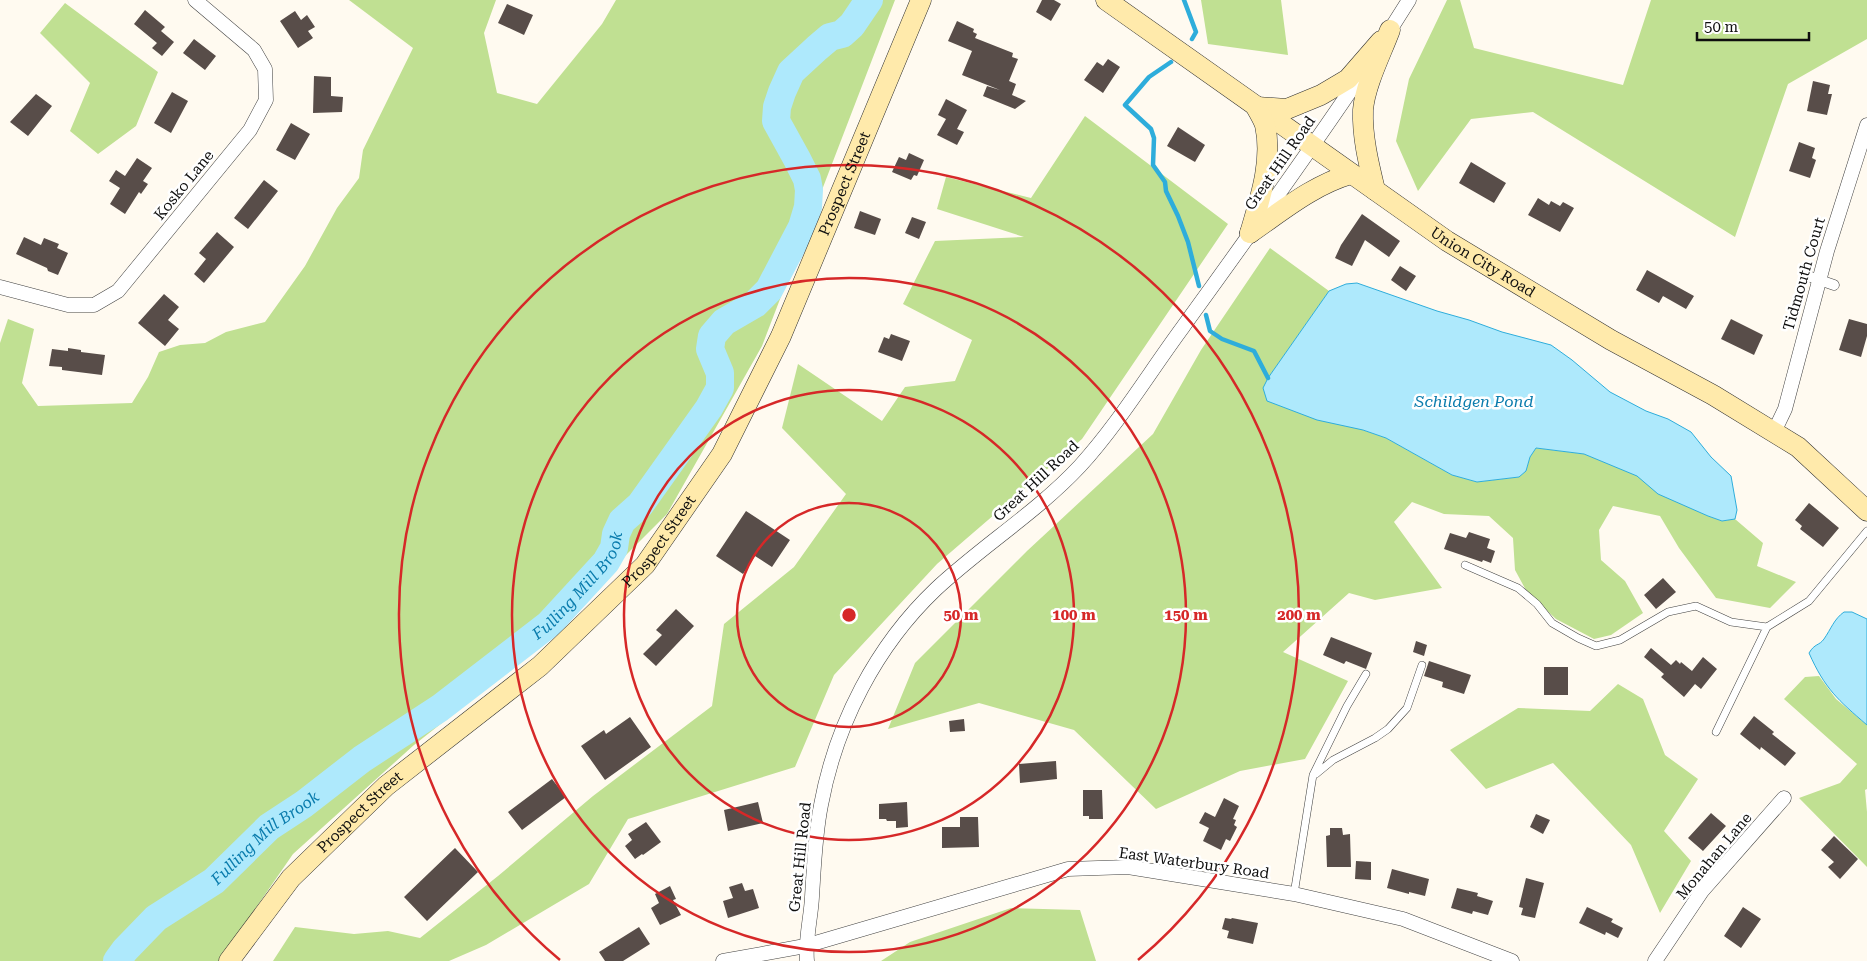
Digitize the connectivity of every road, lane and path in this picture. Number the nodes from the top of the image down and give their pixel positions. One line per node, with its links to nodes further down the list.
1 (195, 0): 15 (street, Kosko Lane)
2 (921, 0): 28 (main road, Prospect Street)
3 (1106, 0): 6 (main road, Union City Road)
4 (1409, 0): 5 (street, Great Hill Road)
5 (1390, 30): 6 (main road); 8 (street, Great Hill Road); 10 (main road)
6 (1256, 107): 8 (main road, Union City Road); 11 (main road)
7 (1867, 125): 13 (street, Tidmouth Court)
8 (1312, 147): 9 (main road, Union City Road); 11 (street, Great Hill Road)
9 (1351, 174): 10 (main road, Union City Road); 11 (main road)
10 (1375, 190): 16 (main road, Union City Road)
11 (1250, 233): 27 (street, Great Hill Road)
12 (1805, 275): 13 (street)
13 (1819, 280): 14 (street); 16 (street, Tidmouth Court)
14 (1834, 285)
15 (0, 287)
16 (1774, 432): 17 (main road, Union City Road)
17 (1867, 511)
18 (1867, 531): 20 (lane)
19 (1465, 565): 20 (lane)
20 (1767, 627): 23 (lane)
21 (1422, 664): 24 (lane)
22 (1366, 674): 24 (lane)
23 (1716, 732)
24 (1313, 775): 26 (lane)
25 (1784, 798): 32 (street, Monahan Lane)
26 (1294, 894): 27 (street, East Waterbury Road); 31 (street, East Waterbury Road)
27 (805, 946): 29 (street, East Waterbury Road); 30 (street, Great Hill Road)
28 (229, 961)
29 (723, 961)
30 (807, 961)
31 (1512, 961)
32 (1655, 961)

